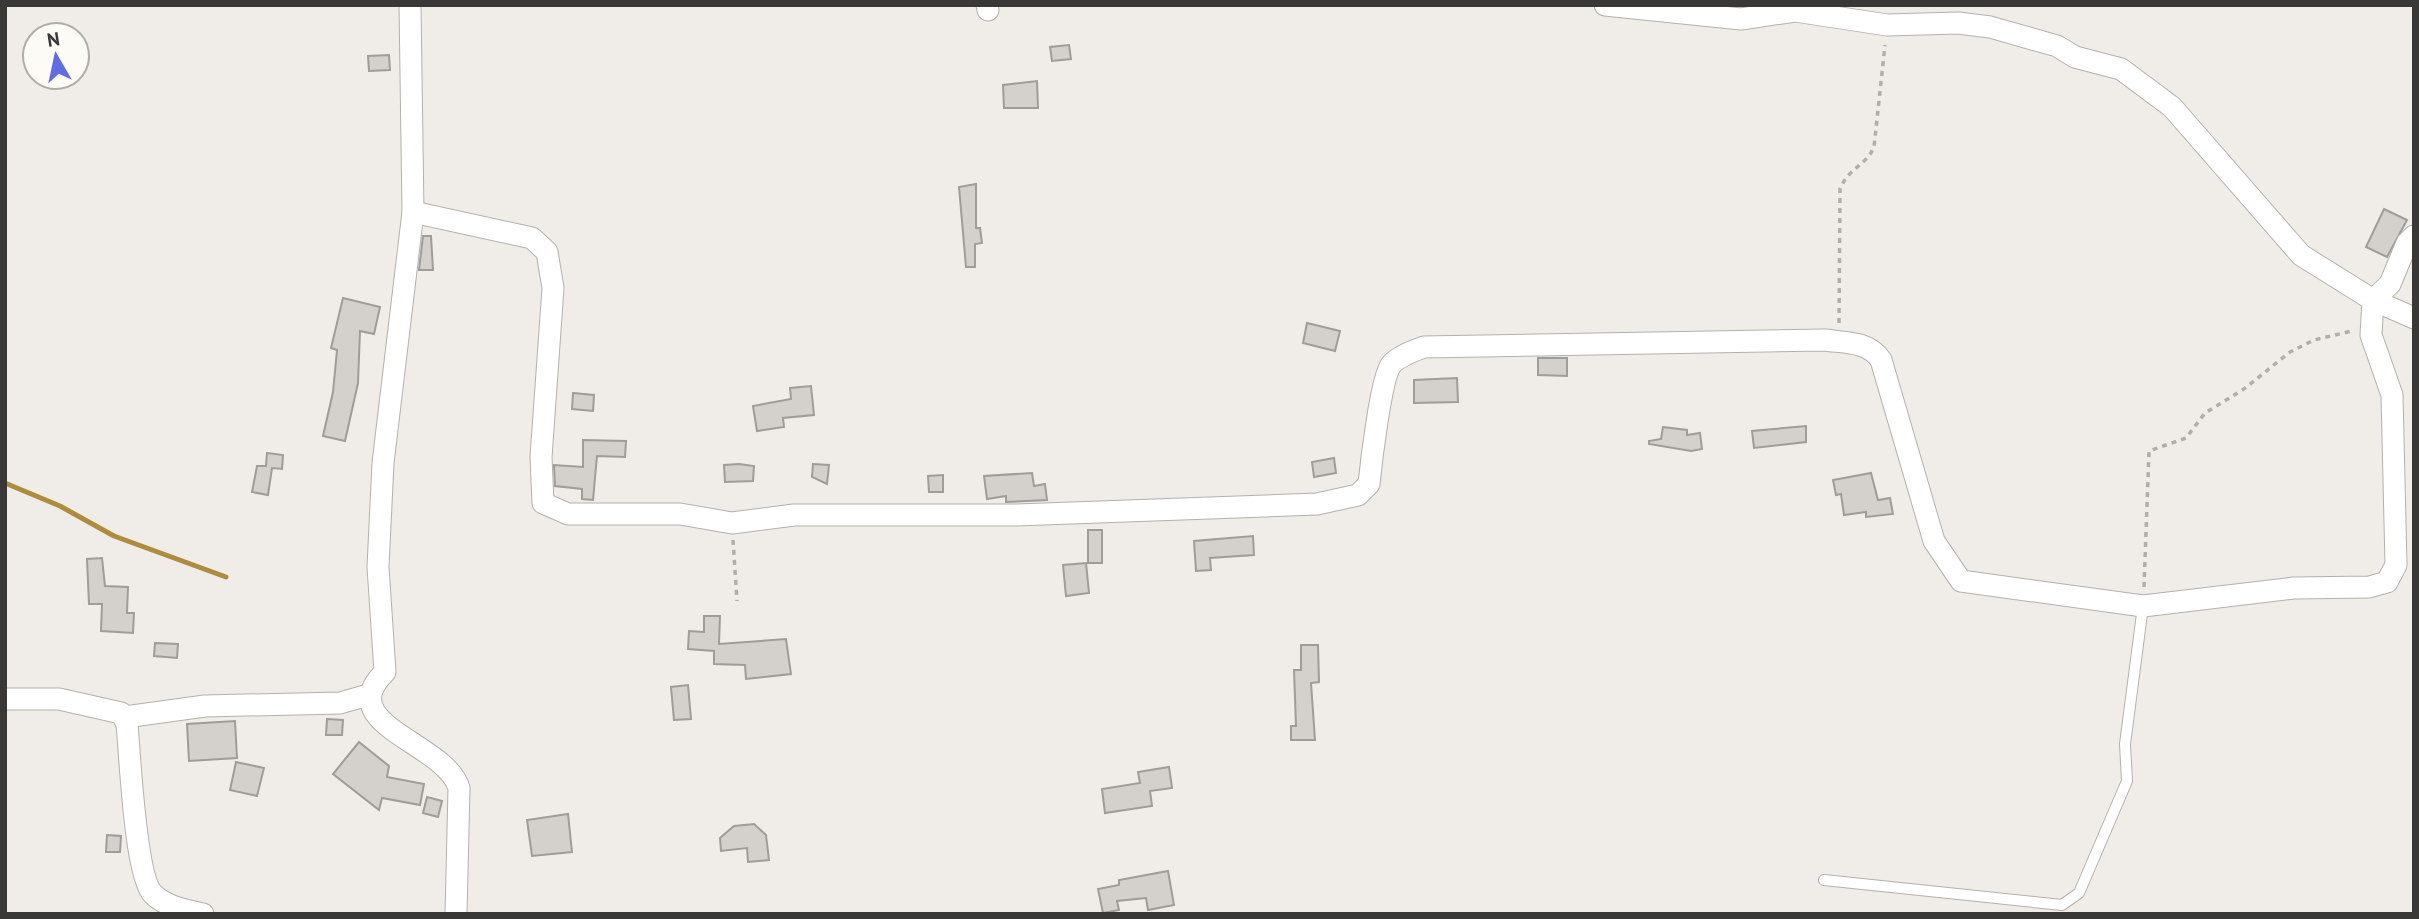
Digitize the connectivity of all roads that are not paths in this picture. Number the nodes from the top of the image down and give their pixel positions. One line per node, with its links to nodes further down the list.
1 (410, 5): 3 (street)
2 (1605, 5): 5 (street)
3 (413, 212): 7 (street); 8 (street)
4 (2414, 236): 5 (street)
5 (2373, 300): 6 (street); 7 (street)
6 (2414, 318)
7 (2143, 606): 11 (lane)
8 (368, 695): 10 (street); 13 (street)
9 (5, 699): 10 (street)
10 (125, 717): 12 (street)
11 (1824, 880)
12 (203, 914)
13 (456, 914)

